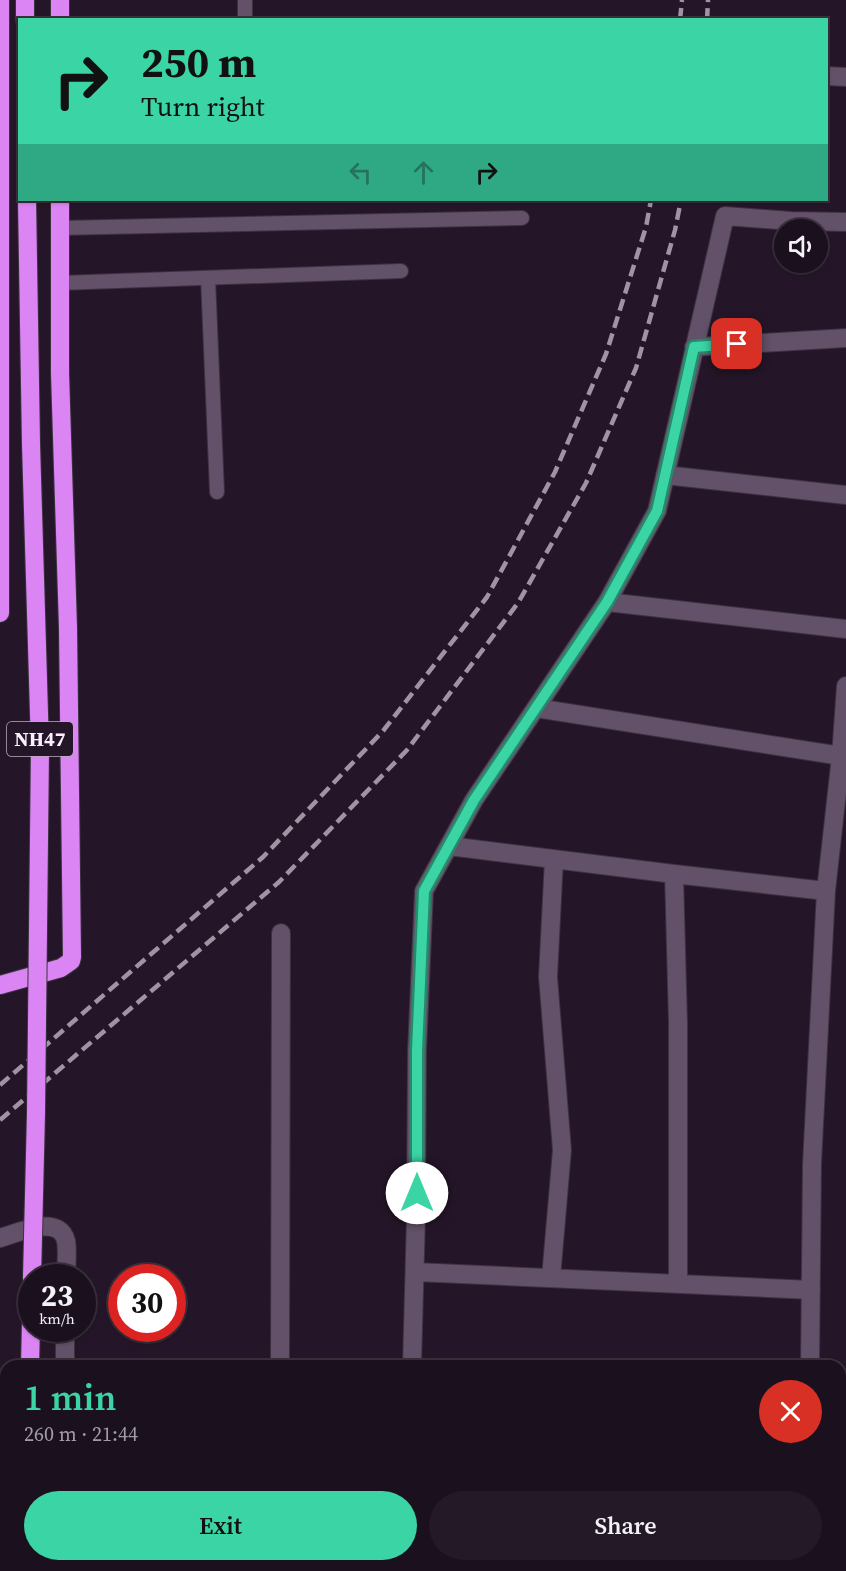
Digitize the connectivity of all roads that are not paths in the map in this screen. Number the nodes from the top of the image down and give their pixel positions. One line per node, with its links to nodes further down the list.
1 (0, 0): 24 (highway)
2 (25, 0): 5 (highway)
3 (60, 0): 6 (highway)
4 (245, 0): 7 (lane)
5 (25, 18)
6 (60, 18)
7 (244, 18)
8 (828, 76): 9 (street)
9 (846, 77)
10 (27, 201): 37 (highway, NH47, bridge)
11 (60, 201): 14 (highway)
12 (522, 218): 14 (lane)
13 (846, 222): 19 (street)
14 (60, 228): 17 (highway)
15 (401, 271): 16 (lane)
16 (208, 278): 17 (lane); 21 (lane)
17 (60, 282): 35 (highway)
18 (846, 338): 19 (street)
19 (694, 347): 20 (street)
20 (665, 475): 22 (street); 23 (street)
21 (217, 492)
22 (846, 495)
23 (607, 602): 25 (street); 27 (street)
24 (0, 613)
25 (846, 629)
26 (846, 686): 28 (street)
27 (536, 708): 28 (street); 29 (street)
28 (841, 756): 31 (street)
29 (449, 846): 30 (street); 39 (street)
30 (554, 859): 32 (street); 40 (street)
31 (837, 871): 33 (street)
32 (674, 874): 33 (street); 41 (street)
33 (826, 891): 42 (street)
34 (281, 933): 47 (street)
35 (0, 985)
36 (0, 1238): 38 (street)
37 (32, 1264)
38 (66, 1264)
39 (415, 1272): 40 (street); 48 (street)
40 (551, 1278): 41 (street)
41 (678, 1284): 42 (street)
42 (811, 1290): 49 (street)
43 (31, 1342): 45 (highway, NH47)
44 (65, 1342): 46 (street)
45 (30, 1360)
46 (64, 1360)
47 (280, 1360)
48 (412, 1360)
49 (810, 1360)

